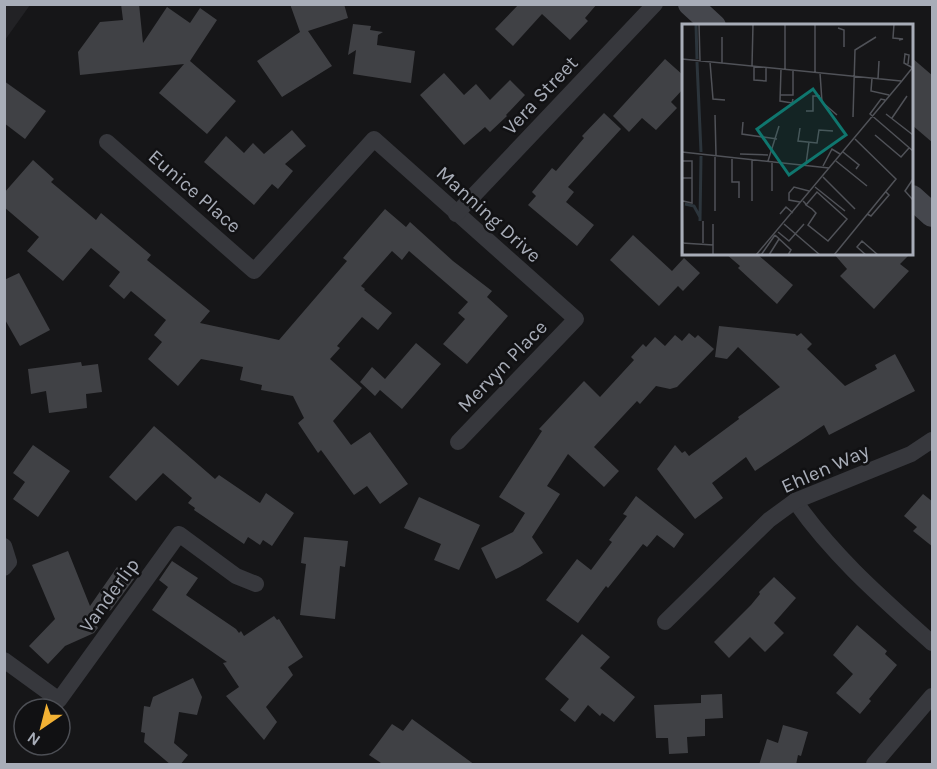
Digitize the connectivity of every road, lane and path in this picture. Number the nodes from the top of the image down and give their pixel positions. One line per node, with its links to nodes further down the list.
1 (655, 4): 6 (street, Vera Street)
2 (690, 4): 3 (street)
3 (712, 24)
4 (107, 142): 8 (street, Eunice Place)
5 (913, 197): 7 (street)
6 (456, 213): 8 (street, Manning Drive); 9 (street, Manning Drive)
7 (933, 215)
8 (254, 271)
9 (576, 319): 11 (street, Mervyn Place)
10 (933, 440): 12 (street, Ehlen Way)
11 (458, 442)
12 (795, 501): 16 (street, Ehlen Way); 17 (street)
13 (4, 546): 14 (street)
14 (4, 568)
15 (256, 584): 18 (street, Vanderlip)
16 (665, 622)
17 (933, 643)
18 (4, 660)
19 (933, 696): 20 (street)
20 (874, 765)

